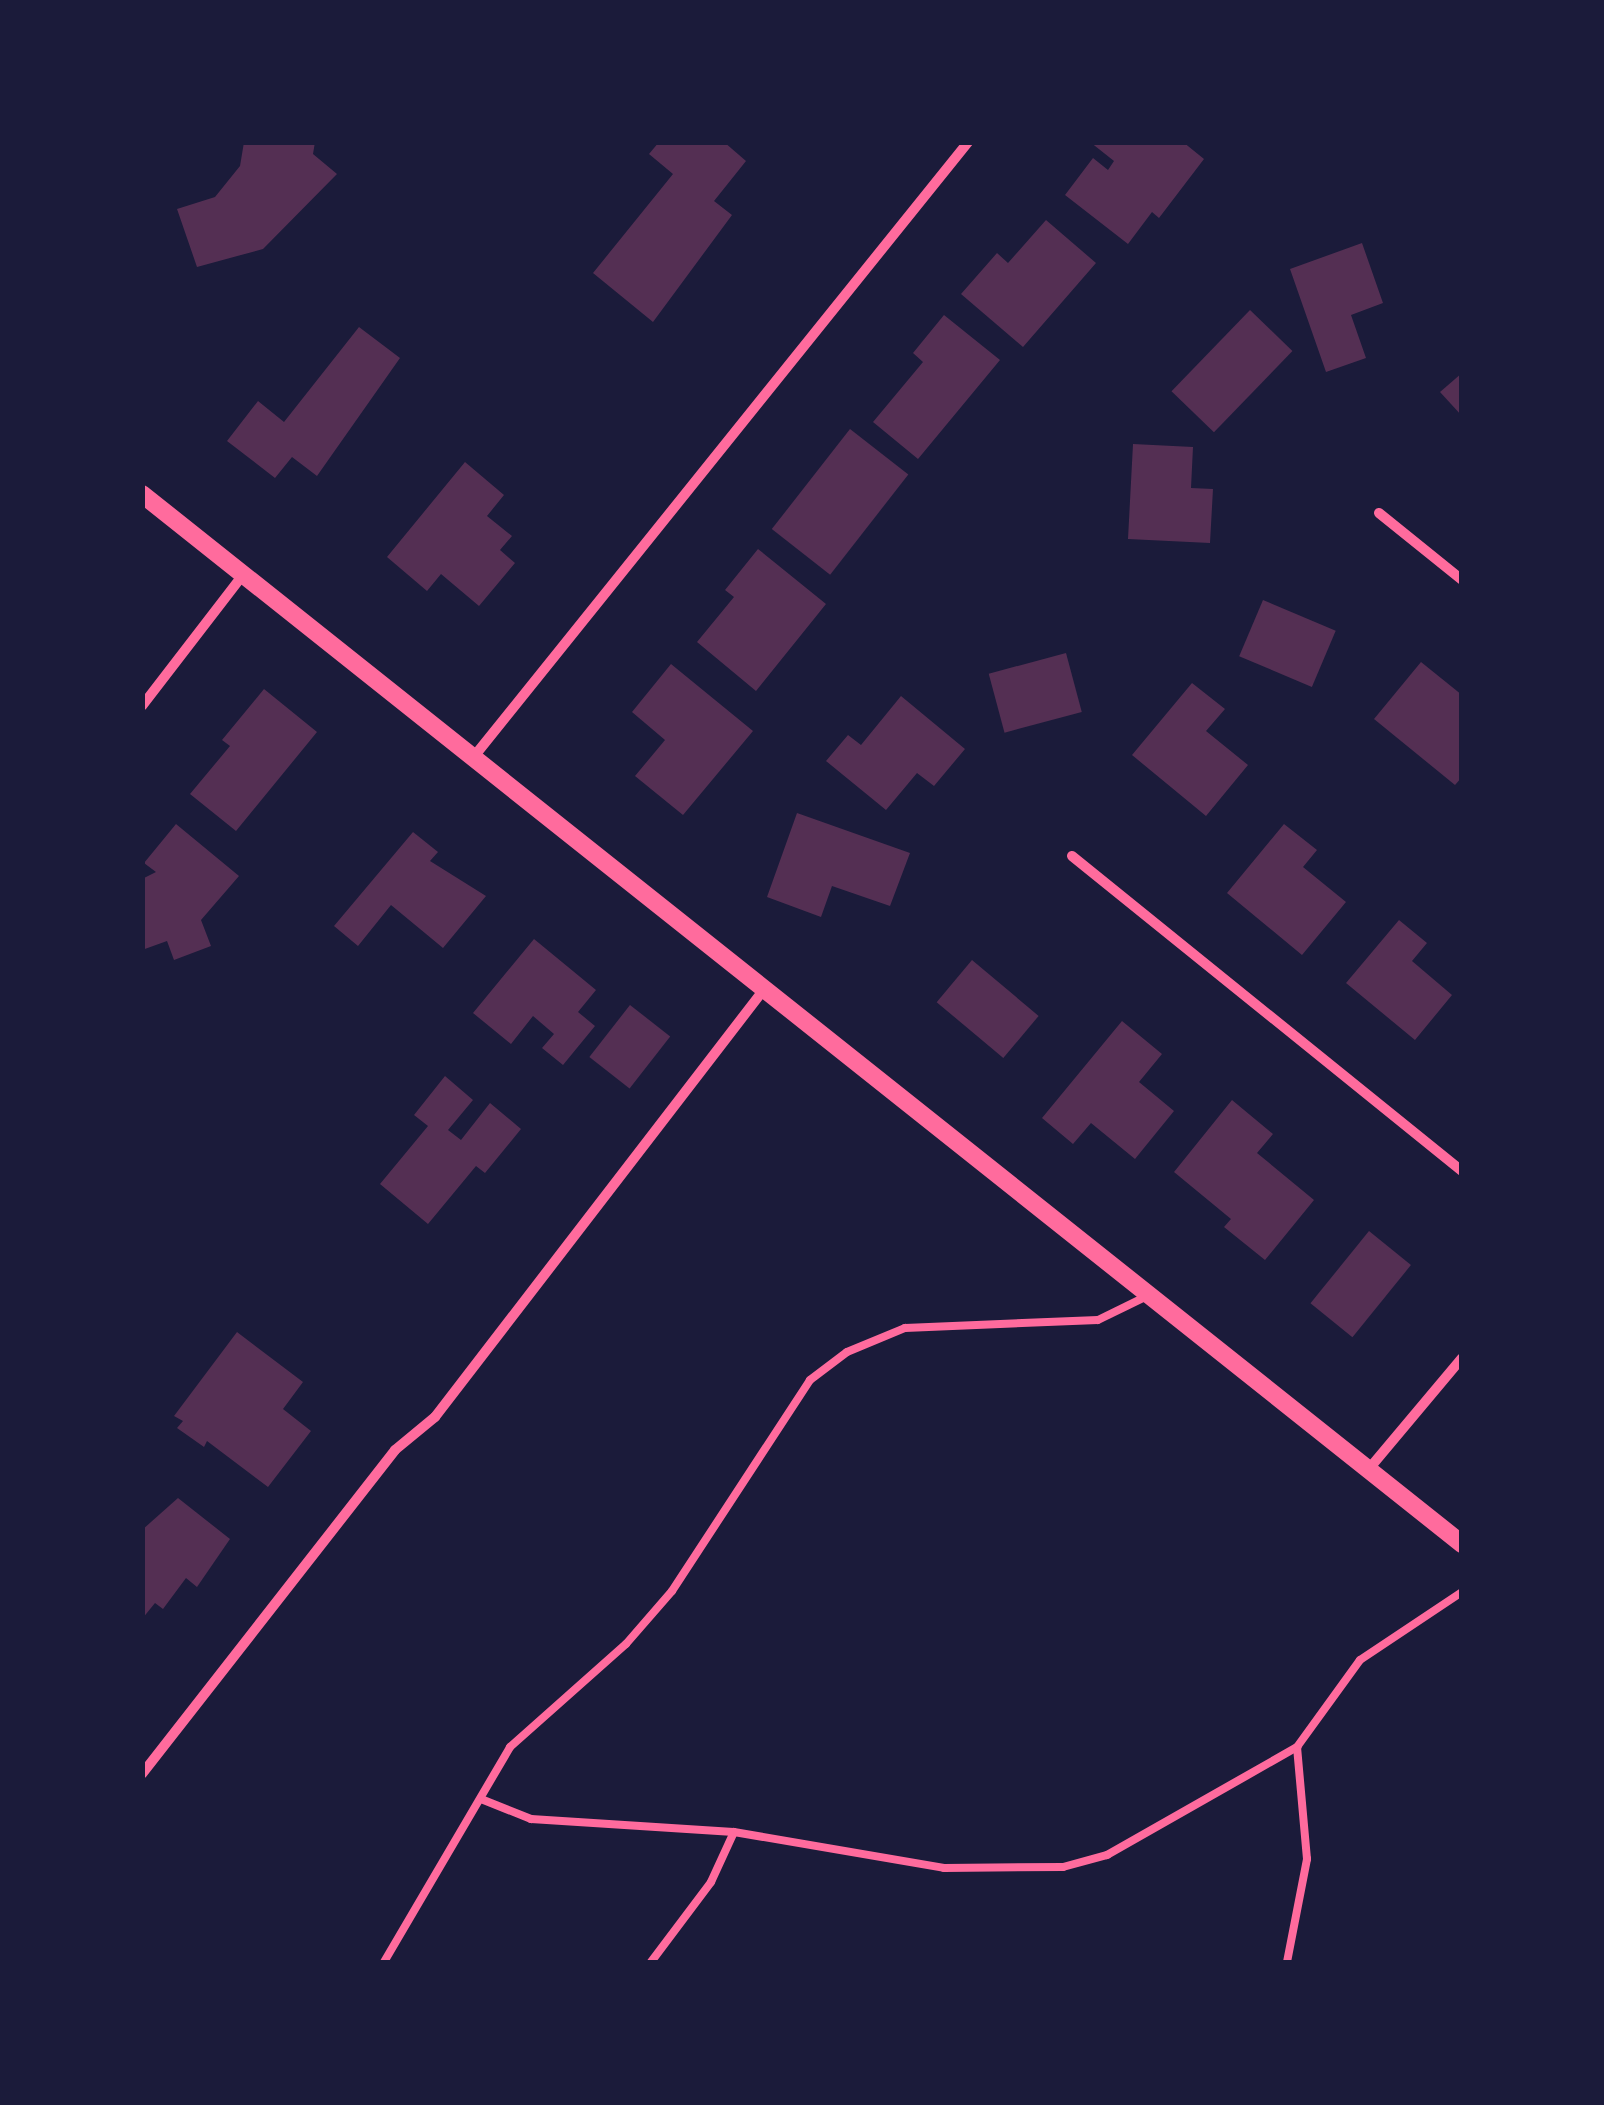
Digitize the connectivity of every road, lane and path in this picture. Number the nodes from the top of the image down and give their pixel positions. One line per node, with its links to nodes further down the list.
1 (968, 142): 7 (street)
2 (142, 494): 4 (street)
3 (1379, 513): 5 (street)
4 (242, 576): 6 (street); 7 (street)
5 (1462, 580)
6 (142, 706)
7 (472, 760): 9 (street)
8 (1072, 856): 10 (street)
9 (767, 985): 11 (street); 17 (street)
10 (1462, 1171)
11 (1150, 1294): 13 (street); 18 (lane)
12 (1462, 1358): 13 (street)
13 (1368, 1470): 14 (street)
14 (1462, 1544)
15 (1462, 1592): 16 (lane)
16 (1297, 1747): 19 (lane); 22 (lane)
17 (142, 1774)
18 (480, 1799): 19 (lane); 20 (lane)
19 (734, 1832): 21 (lane)
20 (384, 1962)
21 (651, 1962)
22 (1288, 1962)

